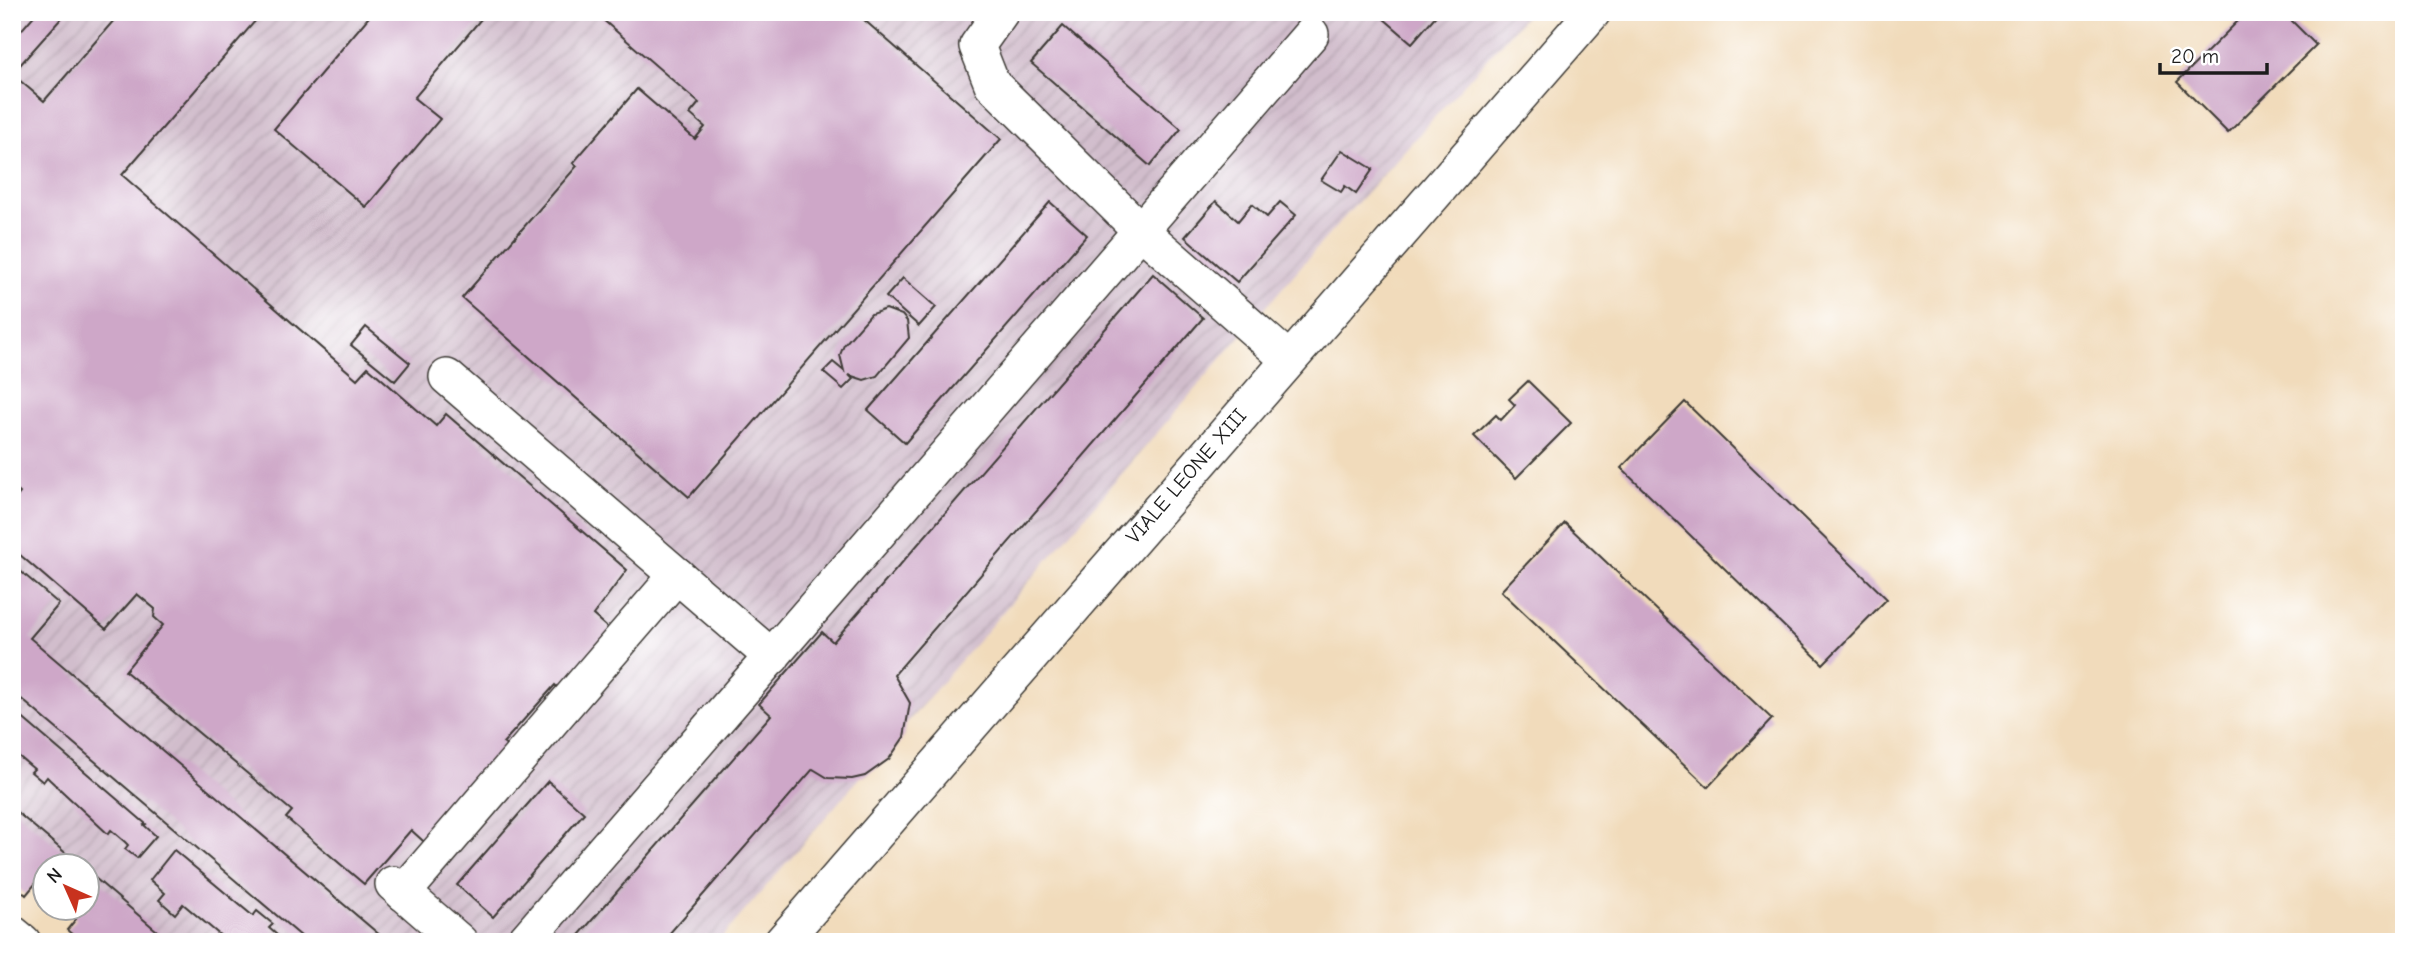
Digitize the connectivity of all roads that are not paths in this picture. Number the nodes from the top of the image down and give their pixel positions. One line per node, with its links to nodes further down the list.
1 (1001, 12): 4 (street)
2 (1593, 12): 5 (street, VIALE LEONE XIII)
3 (1311, 34): 4 (street)
4 (1140, 230): 5 (street); 8 (street)
5 (1288, 359): 13 (street, VIALE LEONE XIII)
6 (447, 377): 7 (street)
7 (677, 575): 8 (street); 11 (street)
8 (772, 657): 12 (street)
9 (12, 933): 10 (street)
10 (23, 942)
11 (460, 942)
12 (524, 942)
13 (782, 942)

